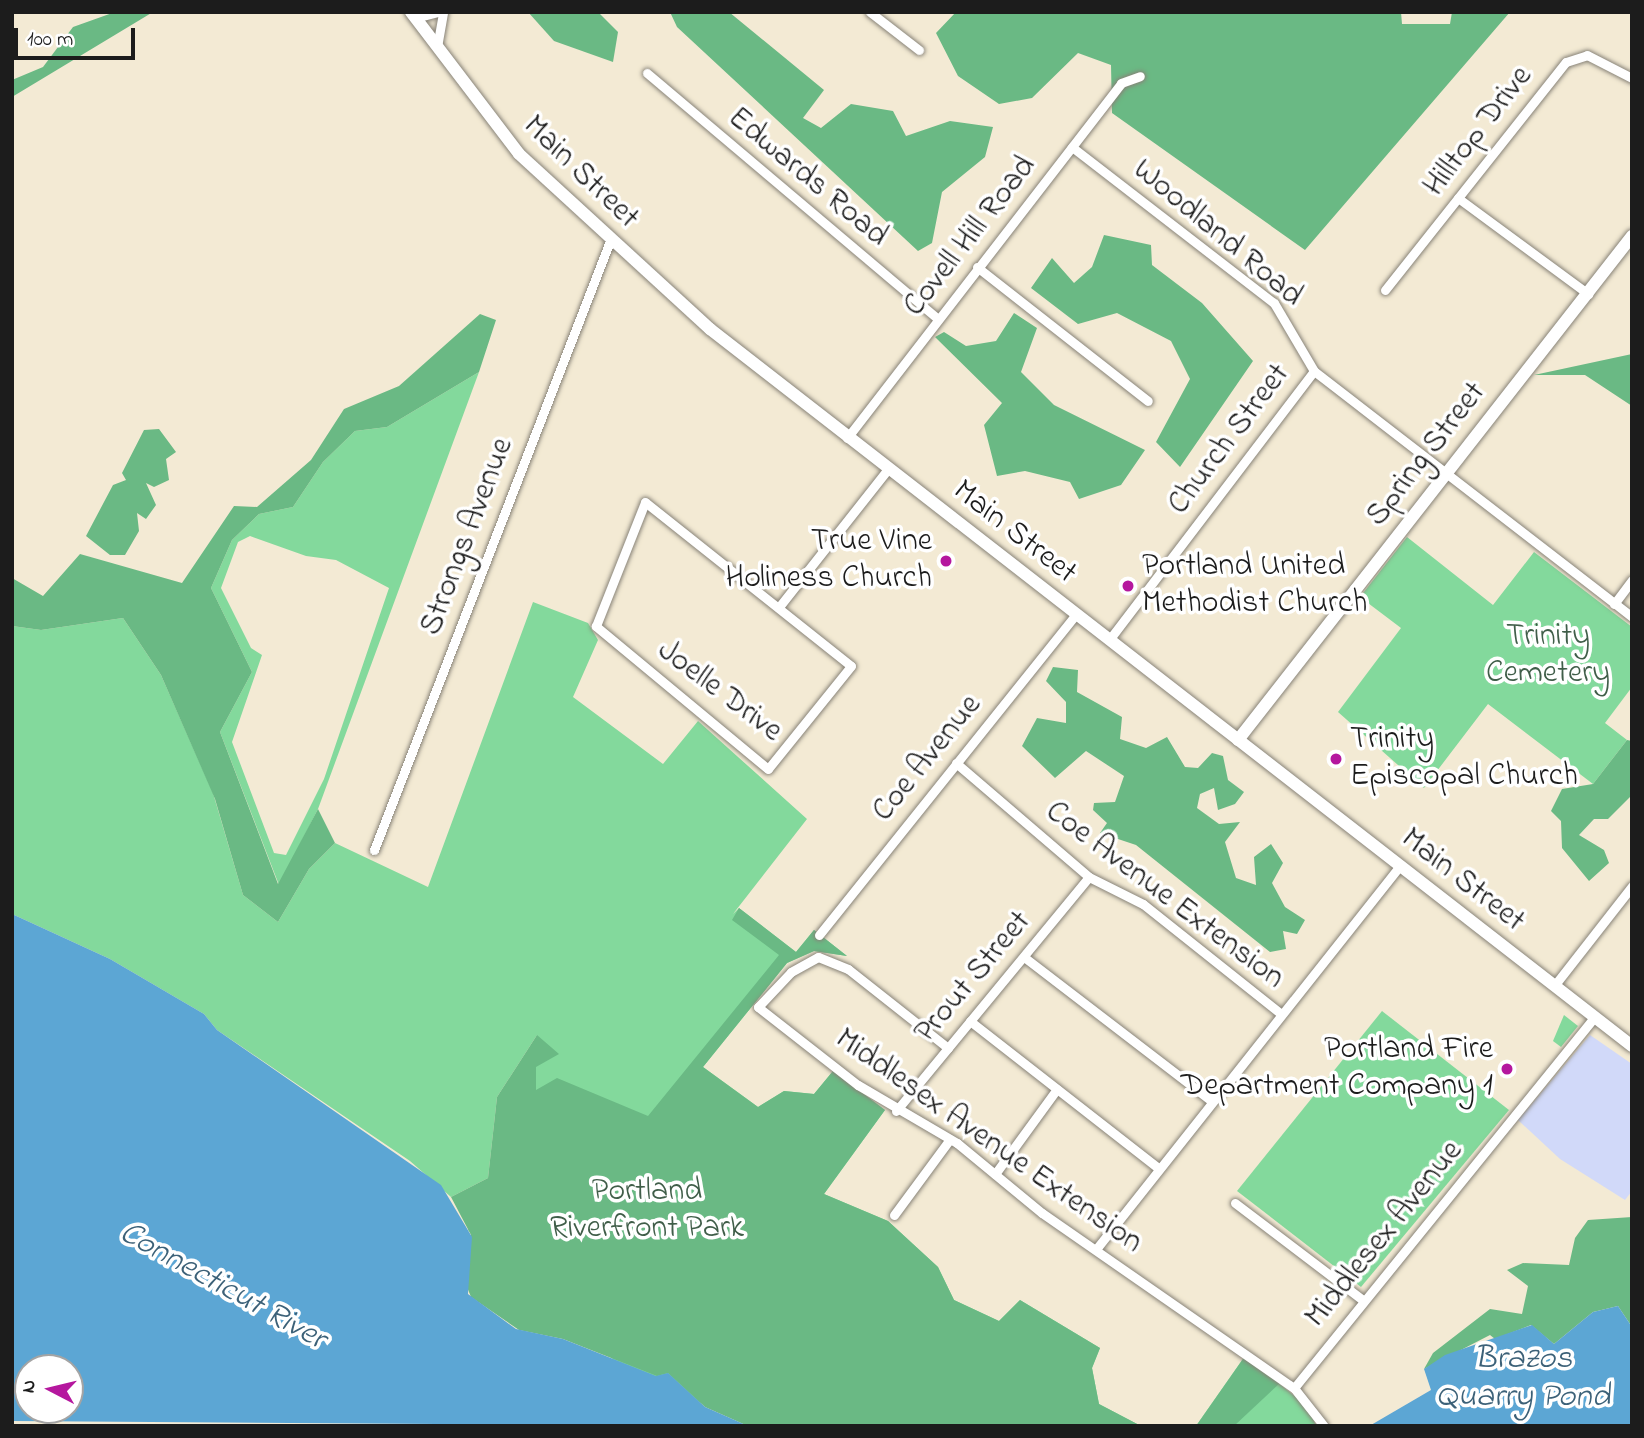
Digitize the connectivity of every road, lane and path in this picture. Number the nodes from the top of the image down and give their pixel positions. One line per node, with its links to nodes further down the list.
1 (436, 12): 4 (street)
2 (443, 12): 5 (street)
3 (870, 12): 6 (street)
4 (413, 15): 5 (main road, Main Street)
5 (437, 48): 13 (main road, Main Street)
6 (919, 50)
7 (647, 73): 17 (street, Edwards Road)
8 (1140, 76): 10 (street, Covell Hill Road)
9 (1632, 78): 11 (street, Hilltop Drive)
10 (1072, 148): 14 (street, Covell Hill Road); 18 (street, Woodland Road)
11 (1458, 198): 15 (street, Hilltop Drive); 16 (street)
12 (1632, 236): 16 (main road, Spring Street)
13 (610, 241): 20 (main road, Main Street); 31 (street, Strongs Avenue)
14 (977, 267): 17 (street, Covell Hill Road); 19 (street)
15 (1385, 290)
16 (1588, 294): 22 (main road, Spring Street)
17 (937, 319): 20 (street, Covell Hill Road)
18 (1314, 370): 22 (street); 28 (street, Church Street)
19 (1148, 401)
20 (847, 438): 21 (main road, Main Street)
21 (888, 470): 25 (street); 26 (main road, Main Street)
22 (1446, 473): 24 (street); 29 (main road, Spring Street)
23 (1632, 580): 24 (street)
24 (1614, 604): 27 (street)
25 (779, 607): 25 (street, Joelle Drive)
26 (1076, 614): 28 (main road, Main Street); 30 (street, Coe Avenue)
27 (1632, 617)
28 (1109, 640): 29 (main road, Main Street)
29 (1238, 740): 32 (main road, Main Street)
30 (956, 763): 33 (street, Coe Avenue Extension); 35 (street, Coe Avenue)
31 (374, 850)
32 (1400, 866): 37 (main road, Main Street); 38 (street)
33 (1089, 877): 36 (street, Prout Street); 38 (street, Coe Avenue Extension)
34 (1632, 886): 37 (street)
35 (819, 935)
36 (1024, 957): 40 (street, Prout Street); 44 (street)
37 (1554, 986): 39 (main road, Main Street)
38 (1279, 1013): 44 (street)
39 (1594, 1017): 41 (main road, Main Street); 52 (street, Middlesex Avenue)
40 (970, 1021): 42 (street, Prout Street); 43 (street)
41 (1632, 1046)
42 (948, 1048): 45 (street, Prout Street); 45 (street, Middlesex Avenue Extension)
43 (1057, 1089): 47 (street); 48 (street)
44 (1209, 1099): 47 (street)
45 (897, 1111): 46 (street, Middlesex Avenue Extension)
46 (950, 1139): 48 (street, Middlesex Avenue Extension); 50 (street)
47 (1157, 1167): 51 (street)
48 (995, 1174): 51 (street, Middlesex Avenue Extension)
49 (1236, 1203): 52 (street)
50 (894, 1215)
51 (1097, 1248): 53 (street, Middlesex Avenue Extension)
52 (1363, 1300): 53 (street, Middlesex Avenue)
53 (1294, 1388): 54 (street, Middlesex Avenue Extension)
54 (1324, 1426)

